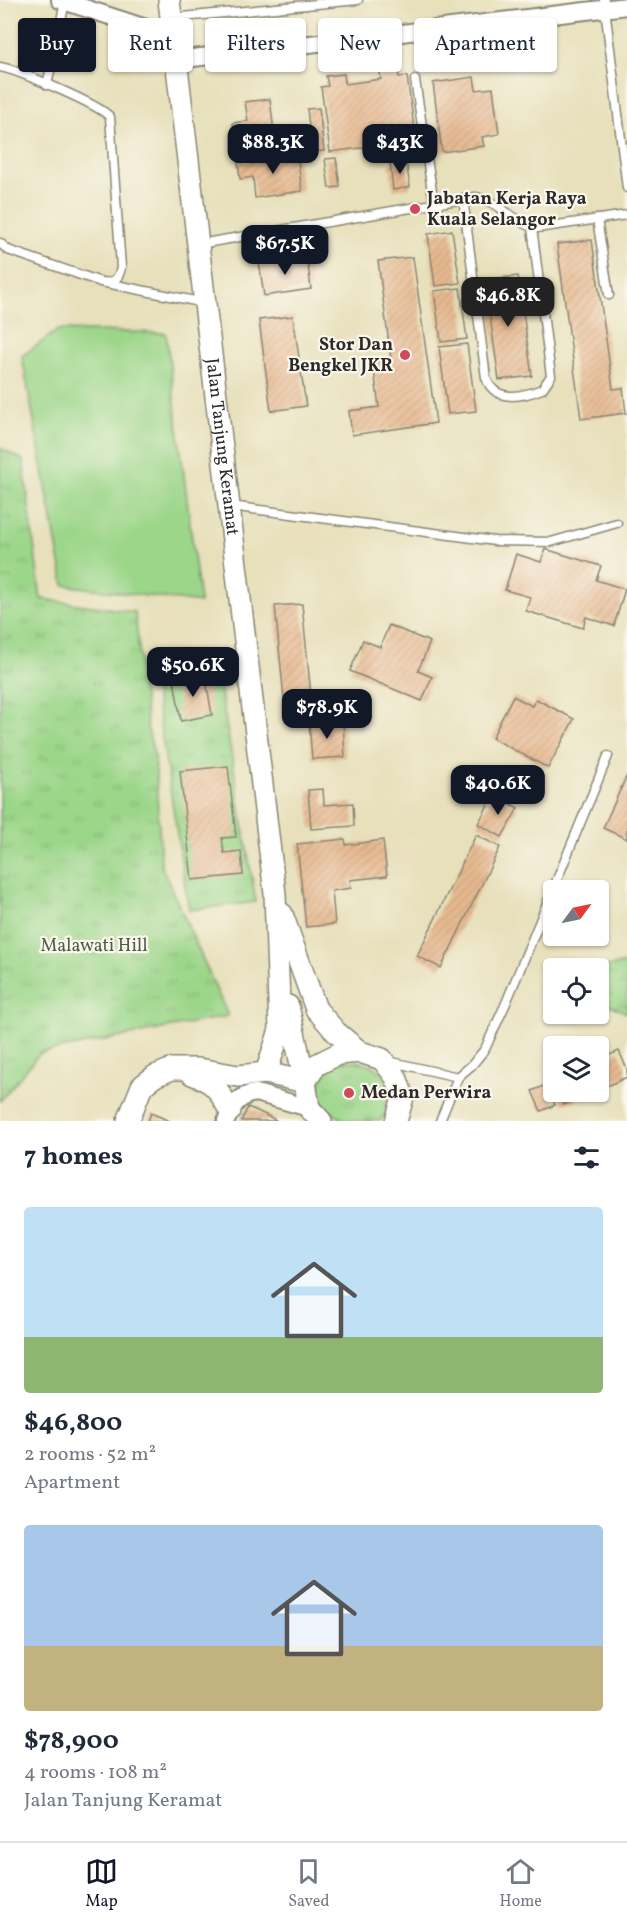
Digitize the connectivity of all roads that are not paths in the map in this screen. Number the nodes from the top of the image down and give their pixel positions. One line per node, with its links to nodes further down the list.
1 (358, 0): 5 (lane)
2 (63, 1): 5 (street); 10 (lane)
3 (604, 4): 4 (street); 6 (street); 11 (lane)
4 (627, 6)
5 (172, 18)
6 (193, 58)
7 (0, 67): 10 (lane)
8 (177, 72): 18 (street, Jalan Tanjung Keramat)
9 (415, 80): 13 (lane)
10 (47, 85): 19 (lane)
11 (627, 188)
12 (463, 198): 13 (lane); 16 (lane); 16 (lane)
13 (434, 204): 18 (lane)
14 (627, 215): 15 (lane)
15 (597, 219): 16 (lane); 20 (lane)
16 (532, 227)
17 (0, 243): 19 (lane)
18 (198, 244): 21 (street, Jalan Tanjung Keramat)
19 (101, 282): 21 (lane)
20 (609, 295)
21 (205, 303): 22 (street, Jalan Tanjung Keramat)
22 (229, 506): 23 (lane); 25 (street, Jalan Tanjung Keramat)
23 (617, 523)
24 (608, 756): 31 (lane)
25 (275, 894): 26 (street); 27 (street)
26 (278, 961): 30 (street); 32 (street)
27 (360, 1052): 28 (street); 32 (street)
28 (382, 1059): 31 (lane); 36 (street)
29 (172, 1069): 30 (street); 34 (street); 35 (street)
30 (266, 1073): 32 (street)
31 (458, 1077): 37 (lane)
32 (305, 1082): 33 (street)
33 (315, 1115): 34 (street)
34 (228, 1116)
35 (128, 1121)
36 (396, 1121)
37 (440, 1121)

